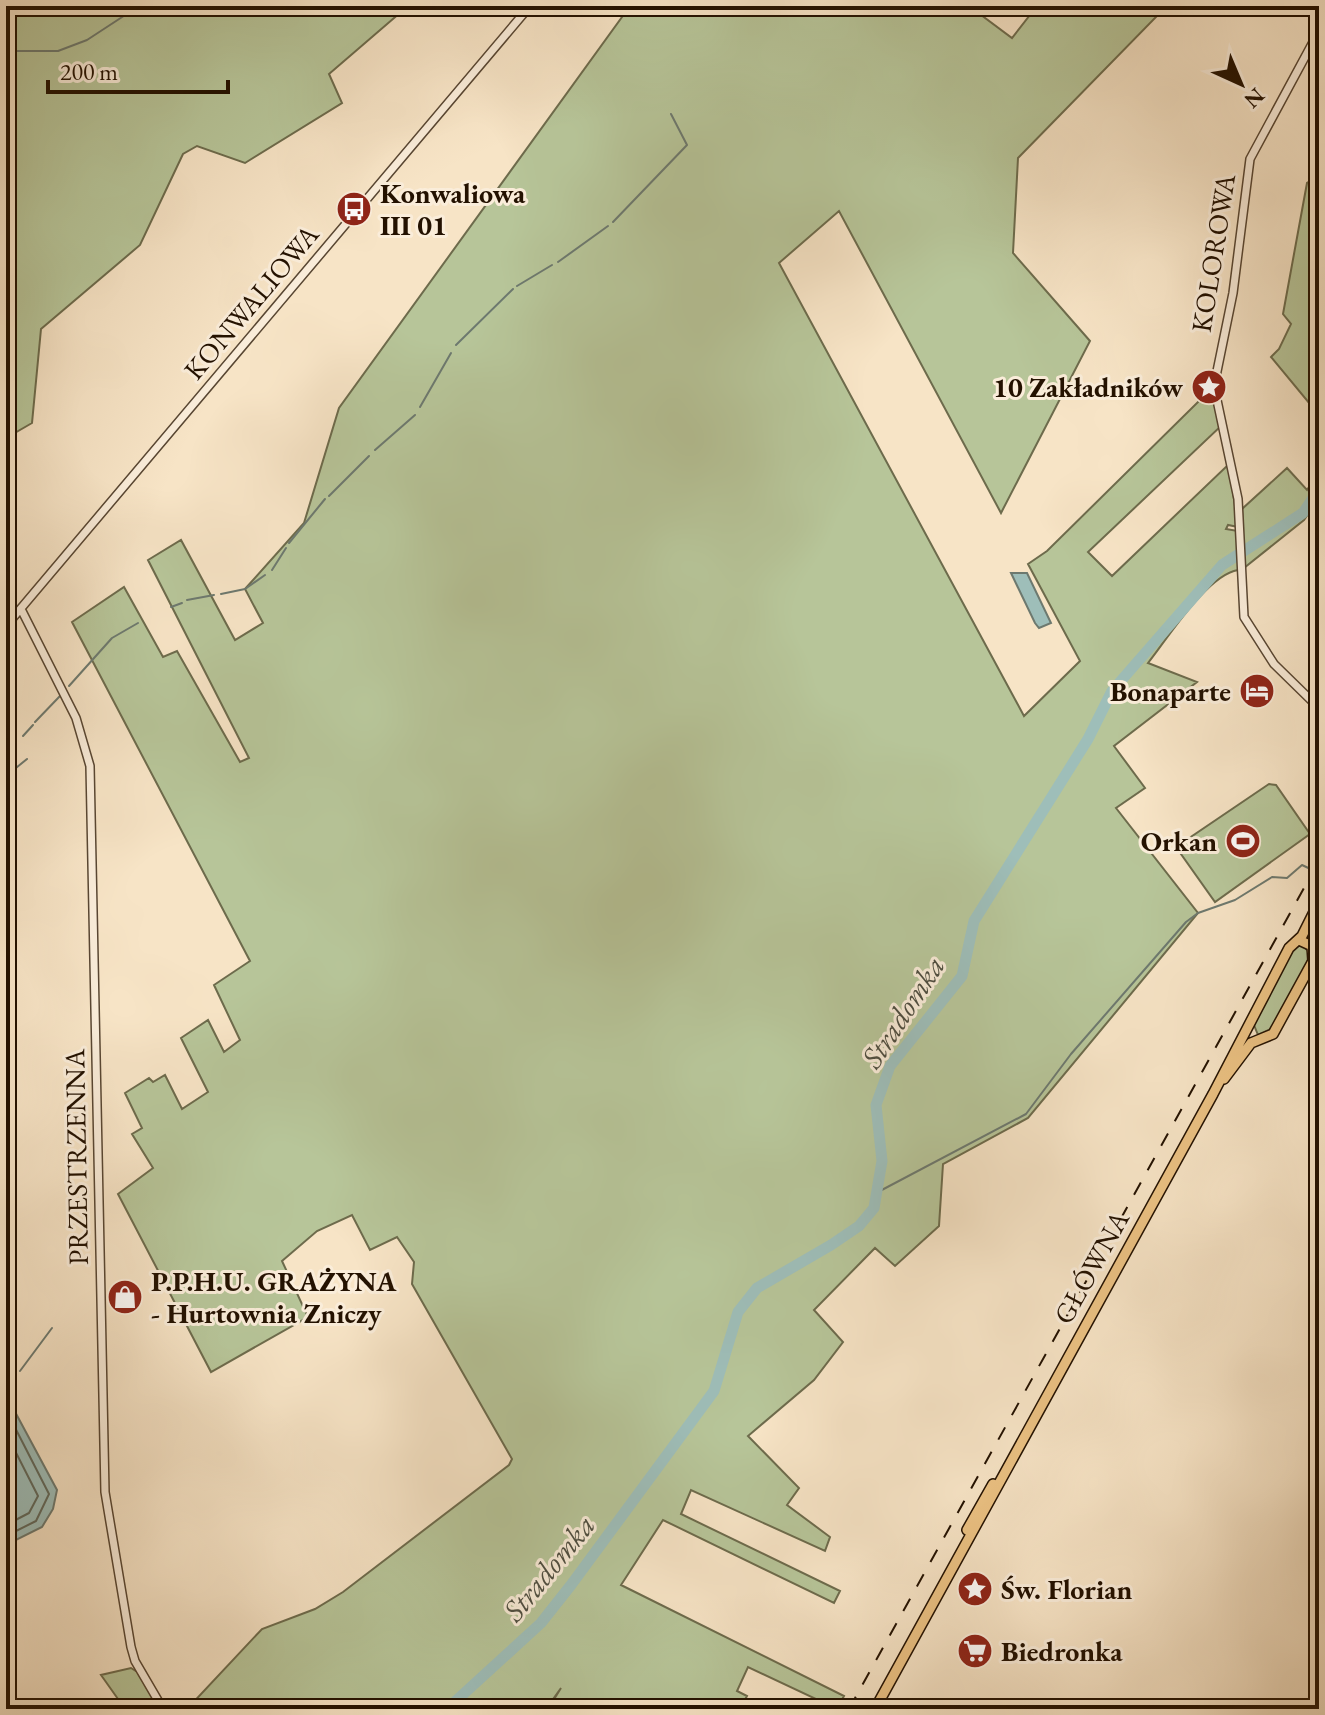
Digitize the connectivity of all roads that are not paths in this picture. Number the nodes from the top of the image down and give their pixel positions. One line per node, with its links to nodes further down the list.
1 (530, 6): 3 (street, KONWALIOWA)
2 (1319, 31): 5 (street, KOLOROWA)
3 (21, 609): 4 (street, KONWALIOWA); 13 (street, PRZESTRZENNA)
4 (6, 626)
5 (1319, 708)
6 (1319, 905): 7 (main road, GŁÓWNA); 8 (main road, GŁÓWNA)
7 (1299, 940): 8 (main road); 9 (main road, GŁÓWNA)
8 (1310, 943): 10 (main road, GŁÓWNA)
9 (1250, 1022): 10 (main road); 11 (main road, GŁÓWNA)
10 (1258, 1039): 11 (main road, GŁÓWNA)
11 (1213, 1094): 12 (main road, GŁÓWNA)
12 (1009, 1462): 14 (main road, GŁÓWNA); 15 (main road, GŁÓWNA)
13 (163, 1709)
14 (868, 1709)
15 (875, 1709)

